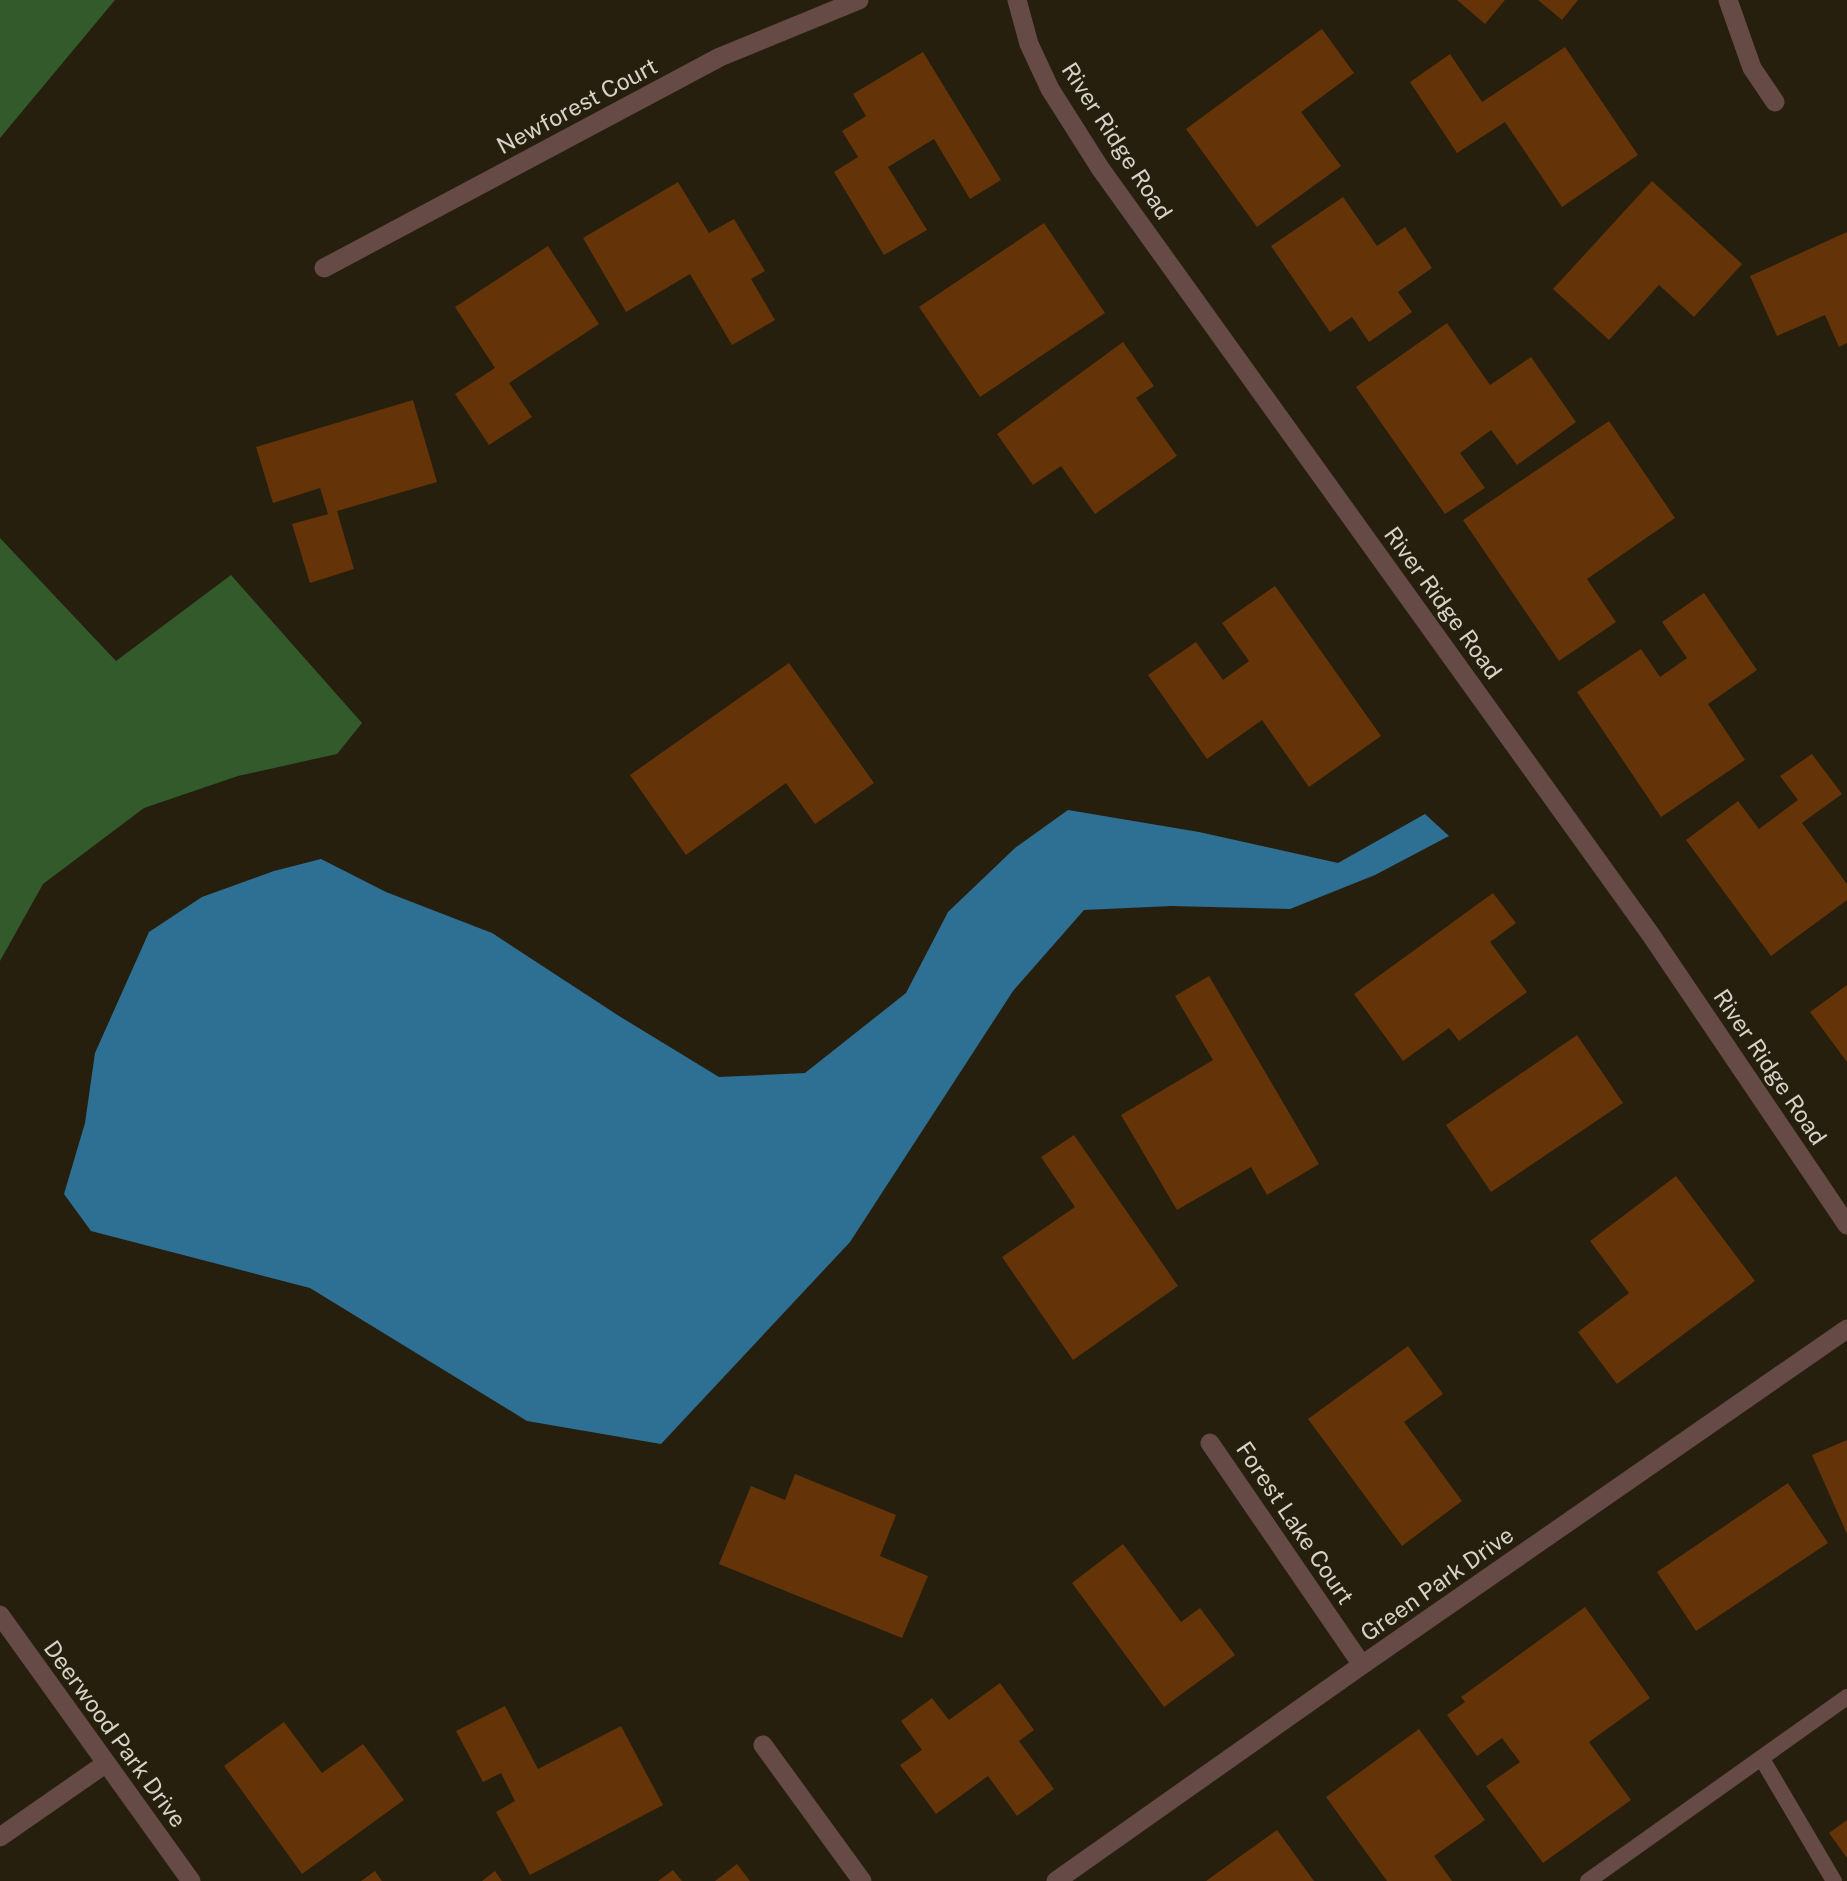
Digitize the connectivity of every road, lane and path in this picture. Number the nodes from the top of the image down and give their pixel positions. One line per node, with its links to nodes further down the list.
1 (859, 0): 5 (street, Newforest Court)
2 (1017, 0): 6 (street, River Ridge Road)
3 (1728, 0): 4 (street)
4 (1775, 102)
5 (324, 268)
6 (1847, 1225)
7 (1847, 1329): 10 (street, Green Park Drive)
8 (1210, 1443): 10 (street, Forest Lake Court)
9 (0, 1615): 14 (street, Deerwood Park Drive)
10 (1362, 1665): 18 (street, Green Park Drive)
11 (1847, 1697): 13 (lane)
12 (763, 1745): 17 (street)
13 (1762, 1759): 19 (lane); 20 (lane)
14 (105, 1764): 15 (street); 16 (street, Deerwood Park Drive)
15 (0, 1837)
16 (191, 1881)
17 (862, 1881)
18 (1056, 1881)
19 (1588, 1881)
20 (1834, 1881)

